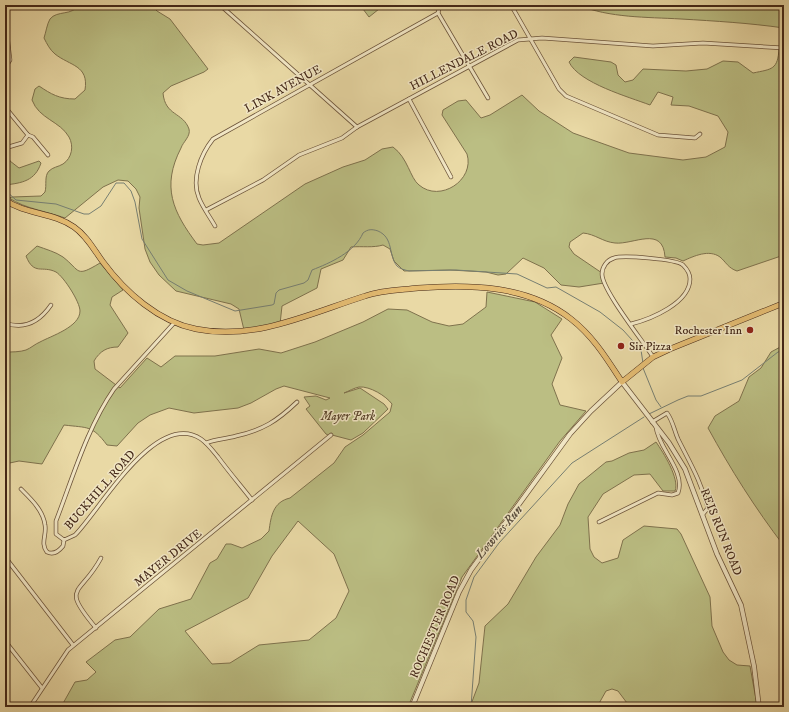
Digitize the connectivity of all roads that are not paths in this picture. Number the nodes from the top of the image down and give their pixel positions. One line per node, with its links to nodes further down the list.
1 (7, 5): 8 (street)
2 (220, 5): 10 (street)
3 (440, 5): 5 (street)
4 (511, 5): 6 (street)
5 (438, 13): 9 (street); 10 (street, LINK AVENUE)
6 (529, 38): 7 (street, HILLENDALE ROAD); 9 (street, HILLENDALE ROAD); 15 (street)
7 (784, 48)
8 (5, 68)
9 (469, 68): 11 (street); 12 (street, HILLENDALE ROAD)
10 (311, 84): 14 (street); 21 (street, LINK AVENUE)
11 (488, 98)
12 (409, 99): 14 (street, HILLENDALE ROAD); 19 (street)
13 (5, 107): 16 (street)
14 (357, 127): 21 (street, HILLENDALE ROAD)
15 (700, 134)
16 (28, 135): 17 (street); 18 (street)
17 (5, 148)
18 (48, 155)
19 (451, 177)
20 (5, 200): 26 (main road)
21 (206, 210): 22 (street, LINK AVENUE)
22 (215, 226)
23 (784, 303): 28 (main road, ROCHESTER ROAD)
24 (52, 305): 25 (street)
25 (5, 323)
26 (174, 323): 29 (main road); 39 (street, BUCKHILL ROAD)
27 (631, 324): 27 (street); 28 (street)
28 (653, 357): 29 (main road, ROCHESTER ROAD)
29 (622, 382): 31 (street, REIS RUN ROAD); 47 (street, ROCHESTER ROAD)
30 (297, 402): 34 (street)
31 (652, 422): 32 (street, REIS RUN ROAD); 37 (street)
32 (656, 427): 37 (street, REIS RUN ROAD); 38 (street)
33 (331, 435): 36 (street, MAYER DRIVE)
34 (206, 443): 36 (street, BUCKHILL ROAD); 39 (street, BUCKHILL ROAD)
35 (21, 489): 39 (street)
36 (252, 500): 42 (street, MAYER DRIVE)
37 (703, 514): 48 (street, REIS RUN ROAD)
38 (599, 522)
39 (64, 540)
40 (5, 557): 44 (street)
41 (102, 558): 42 (street)
42 (96, 628): 44 (street, MAYER DRIVE)
43 (5, 641): 45 (street)
44 (73, 645): 45 (street, MAYER DRIVE)
45 (42, 688): 46 (street, MAYER DRIVE)
46 (30, 707)
47 (412, 707)
48 (759, 707)

